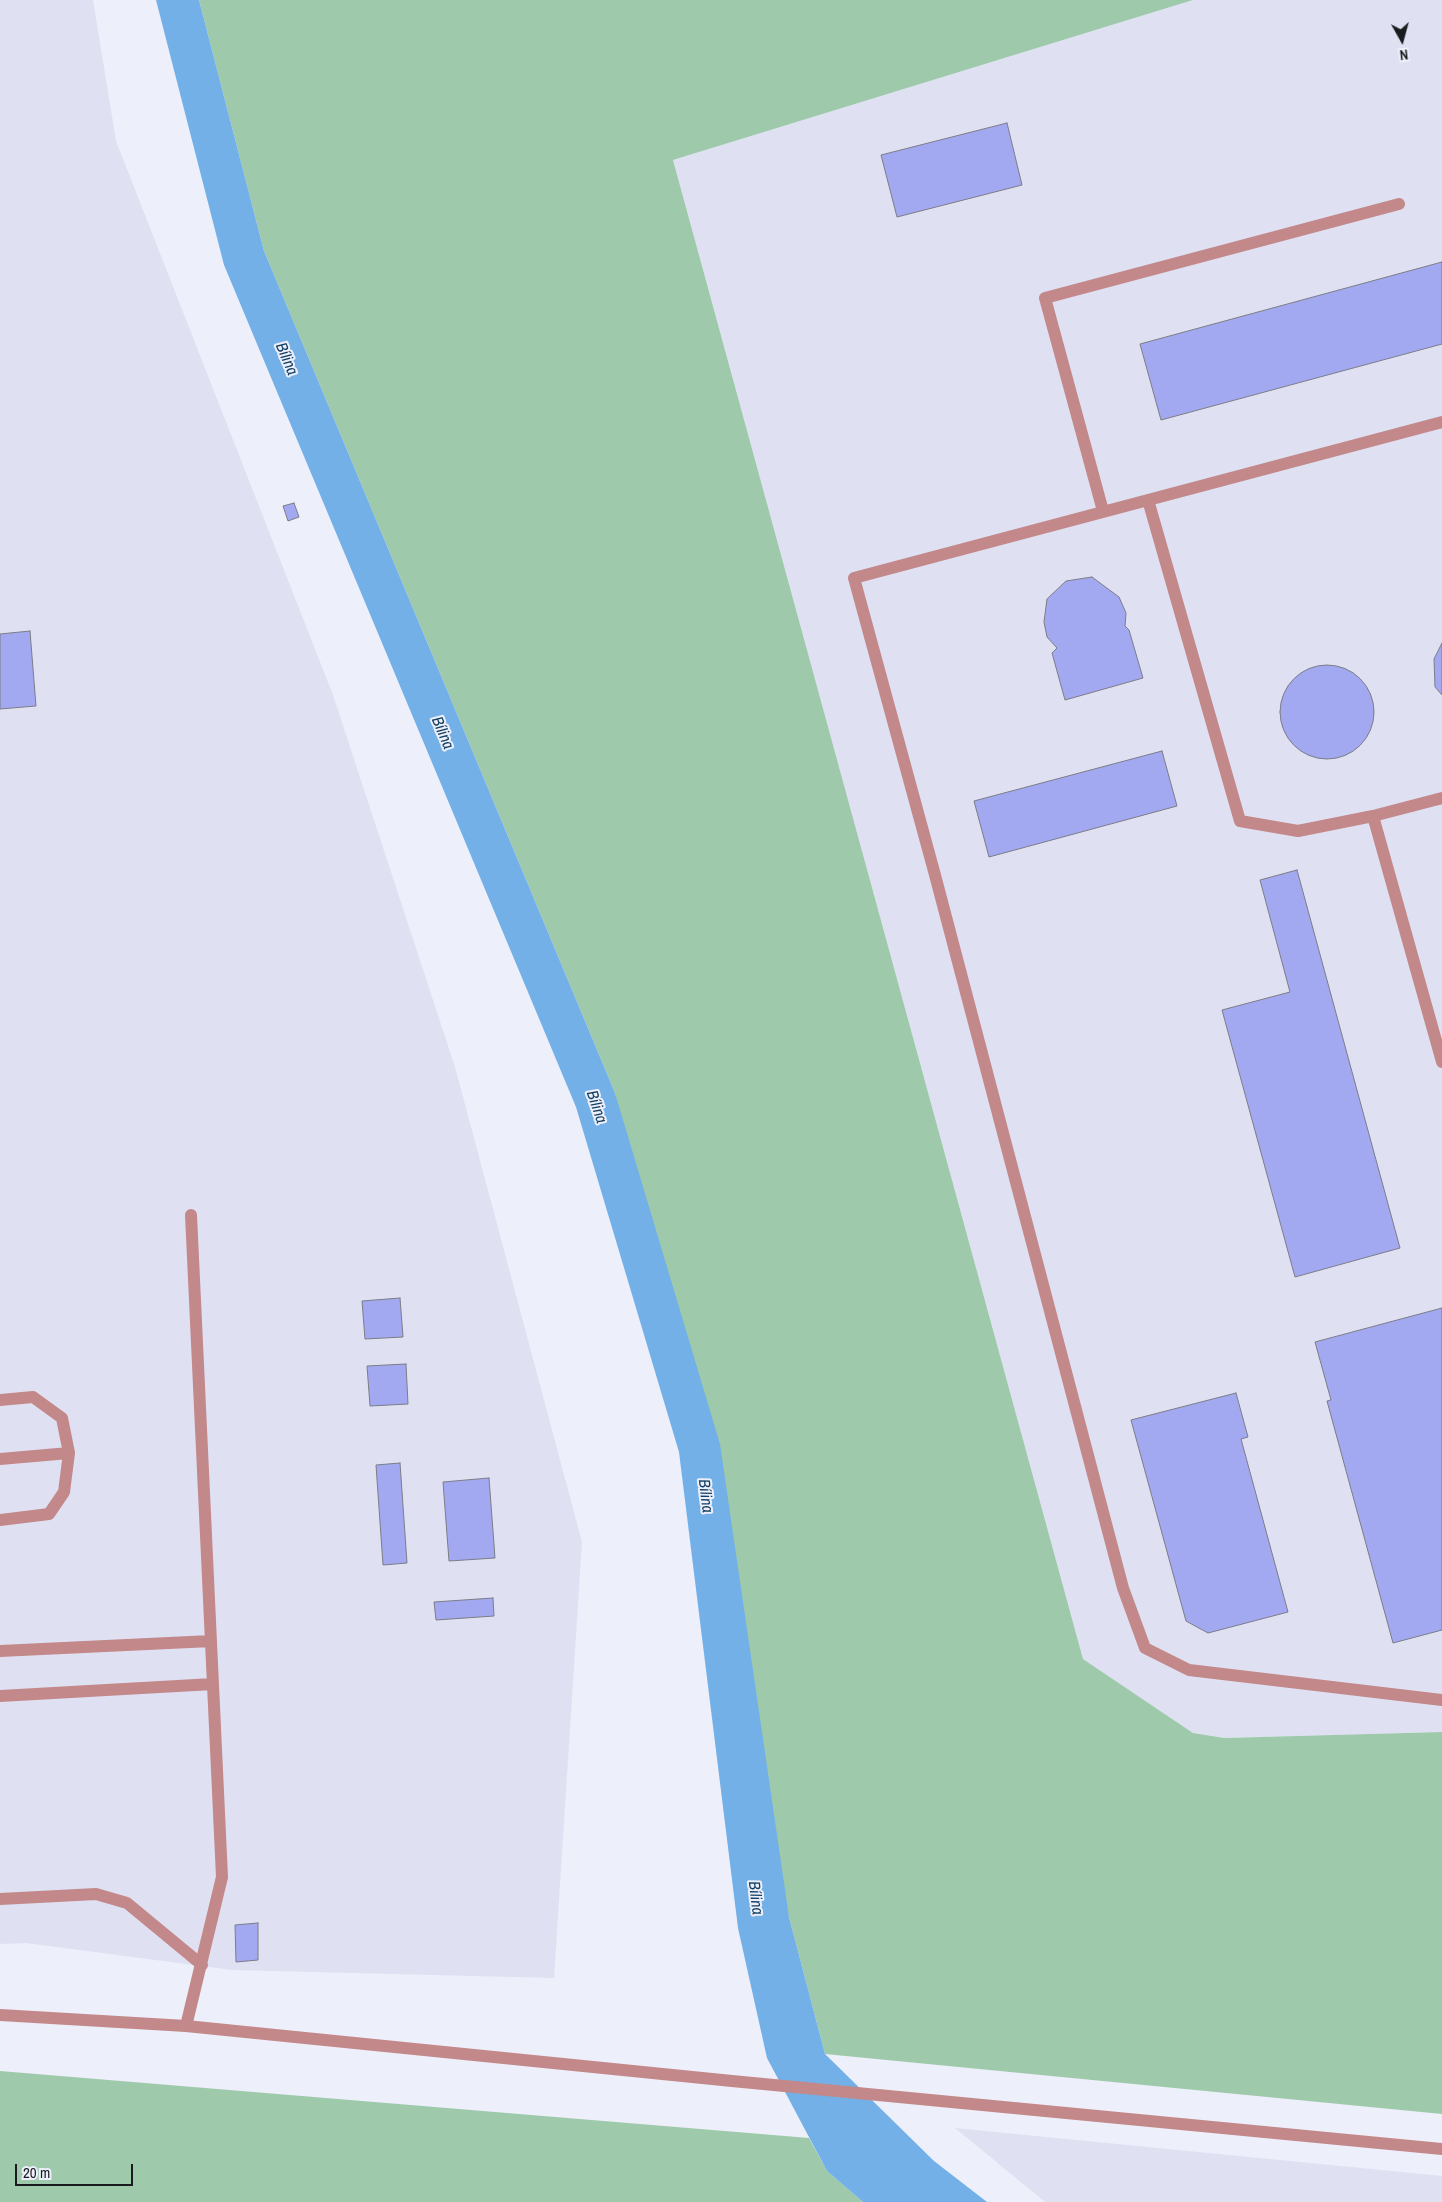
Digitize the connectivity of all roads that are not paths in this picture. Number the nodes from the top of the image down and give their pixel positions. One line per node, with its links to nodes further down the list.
1 (1399, 204): 4 (street)
2 (1442, 422): 3 (street)
3 (1148, 500): 4 (street); 6 (street)
4 (1103, 511): 17 (street)
5 (1442, 798): 6 (street)
6 (1373, 816): 7 (street)
7 (1442, 1062)
8 (190, 1215): 13 (street)
9 (0, 1400): 10 (street)
10 (69, 1453): 11 (street); 12 (street)
11 (0, 1459)
12 (0, 1520)
13 (211, 1642): 14 (street); 15 (street)
14 (0, 1652)
15 (213, 1684): 16 (street); 19 (street)
16 (0, 1696)
17 (1442, 1700)
18 (0, 1899): 19 (street)
19 (202, 1965): 21 (street)
20 (0, 2015): 21 (street)
21 (186, 2026): 22 (street)
22 (1442, 2149)

